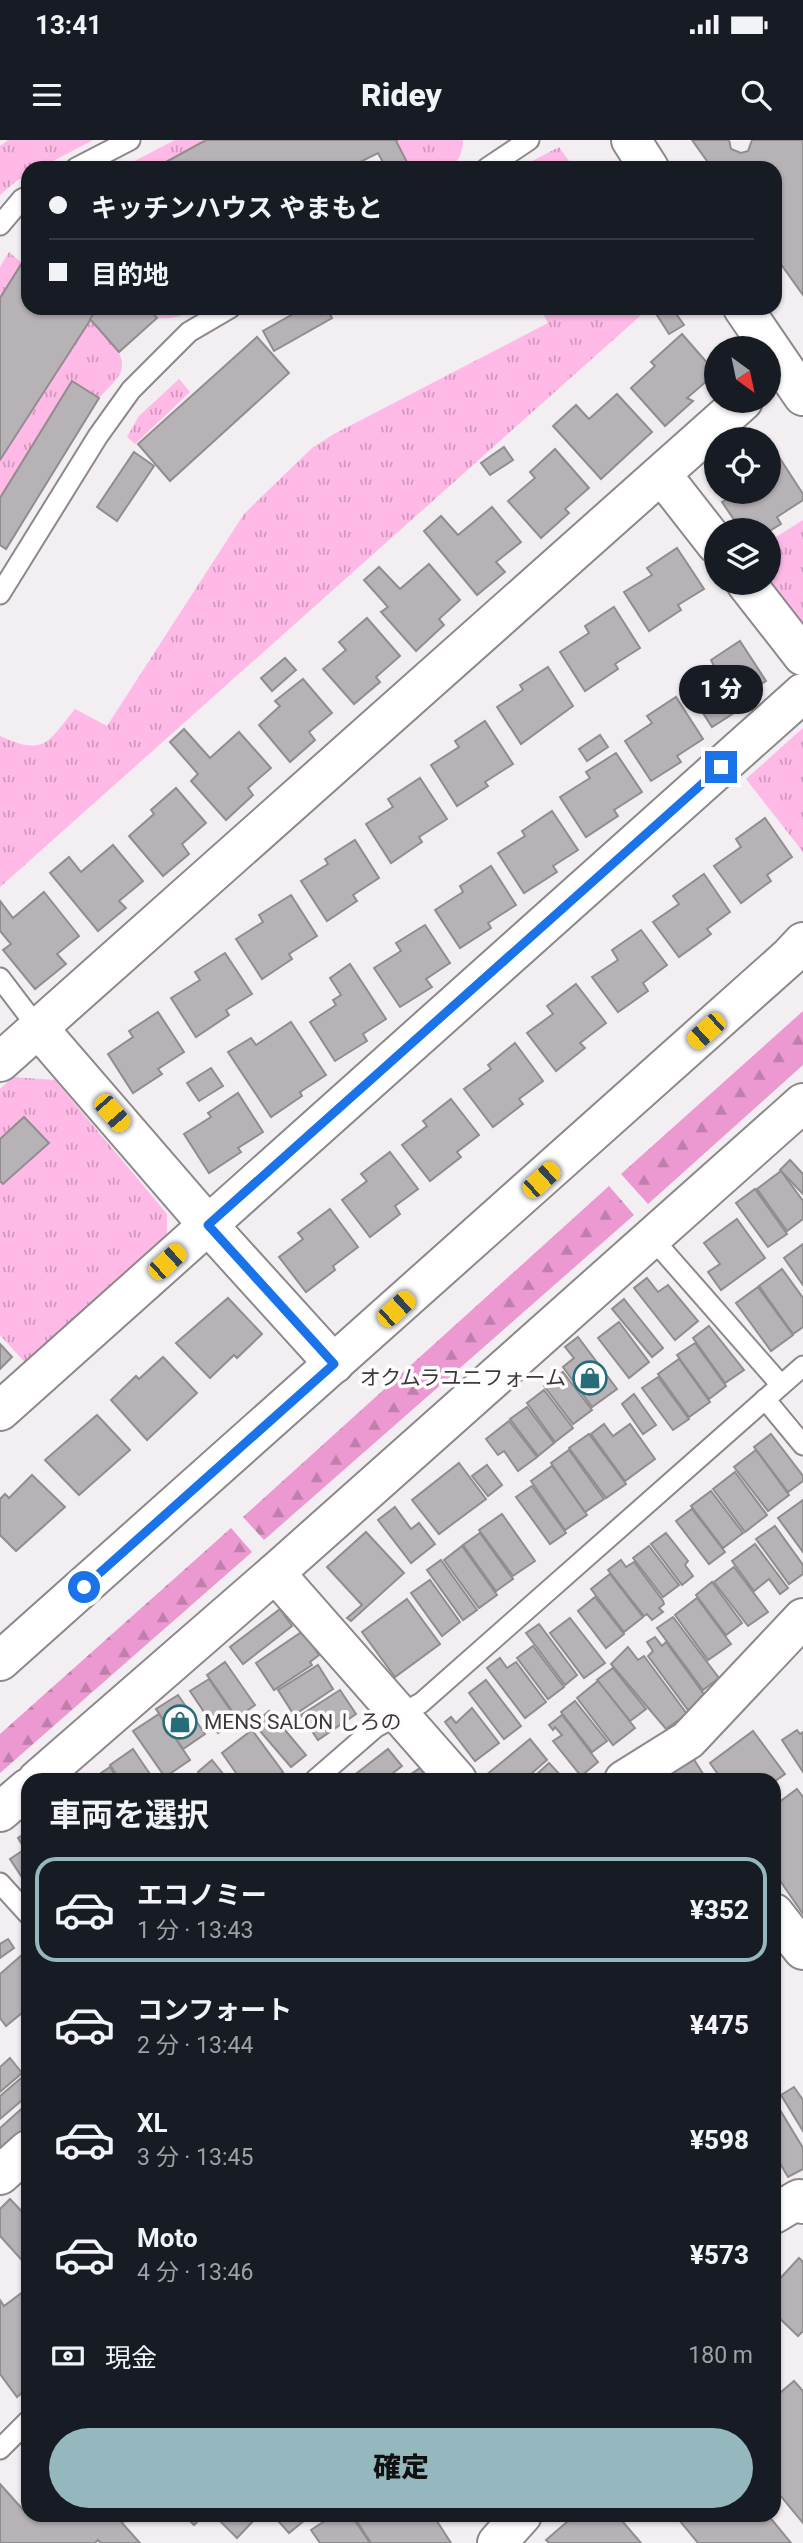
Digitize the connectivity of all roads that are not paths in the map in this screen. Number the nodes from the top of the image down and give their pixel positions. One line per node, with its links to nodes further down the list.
1 (131, 140): 5 (lane)
2 (529, 140): 4 (lane)
3 (631, 140): 6 (street)
4 (495, 155)
5 (90, 161)
6 (644, 161)
7 (21, 205): 8 (lane)
8 (0, 225)
9 (218, 315): 15 (lane)
10 (747, 315): 11 (street)
11 (785, 383)
12 (730, 413): 13 (street)
13 (662, 475): 14 (street); 21 (street)
14 (704, 529)
15 (0, 594)
16 (755, 595): 17 (street)
17 (803, 656)
18 (803, 694): 24 (street)
19 (803, 942): 26 (street)
20 (0, 978): 21 (lane)
21 (38, 1028): 22 (street); 24 (street)
22 (0, 1062)
23 (798, 1118): 25 (street)
24 (208, 1225): 26 (street); 30 (street)
25 (652, 1238): 28 (lane); 32 (street)
26 (334, 1364): 34 (street)
27 (803, 1366): 28 (lane)
28 (781, 1385): 29 (lane)
29 (765, 1399): 31 (lane); 35 (lane)
30 (0, 1411)
31 (803, 1445)
32 (275, 1573): 35 (street); 36 (street)
33 (803, 1618): 39 (street)
34 (0, 1661)
35 (398, 1714): 37 (lane); 38 (street)
36 (45, 1773)
37 (323, 1773)
38 (451, 1773)
39 (635, 1773)
40 (21, 1794): 41 (street)
41 (0, 1812)
42 (0, 1883): 43 (lane)
43 (21, 1906)
44 (781, 1922): 45 (street)
45 (803, 1950)
46 (21, 2156): 47 (street)
47 (0, 2175)
48 (803, 2204): 49 (street)
49 (781, 2210)
50 (21, 2428): 51 (lane)
51 (0, 2449)
52 (516, 2522): 53 (street)
53 (497, 2543)

